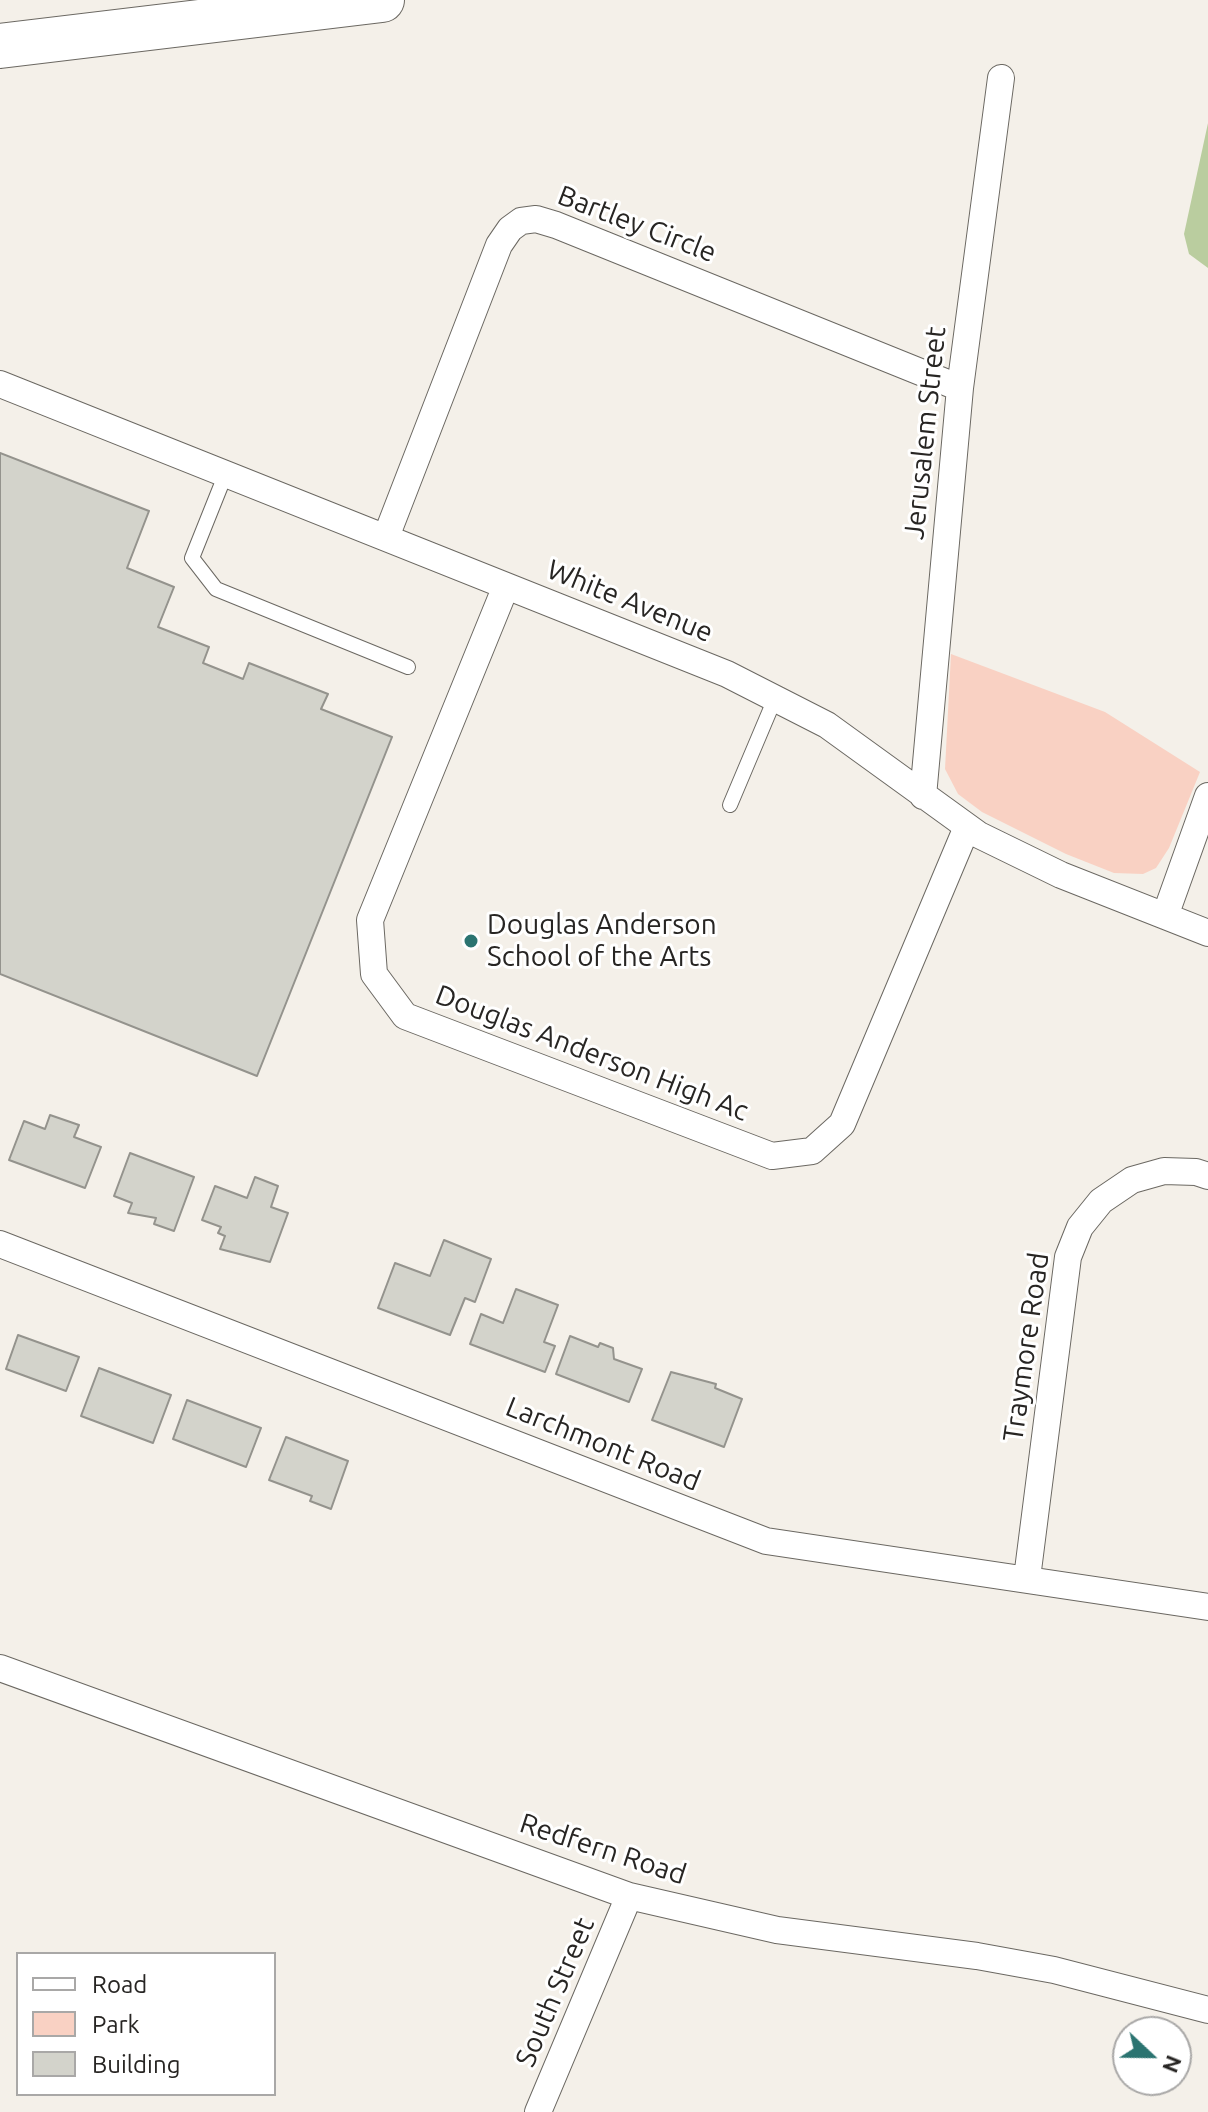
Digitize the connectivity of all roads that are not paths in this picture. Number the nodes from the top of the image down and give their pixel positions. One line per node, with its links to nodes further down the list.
1 (382, 0): 2 (highway)
2 (0, 46)
3 (1001, 78): 5 (street, Jerusalem Street)
4 (0, 384): 6 (street, White Avenue)
5 (960, 388): 7 (street, Bartley Circle); 11 (street, Jerusalem Street)
6 (226, 473): 7 (street, White Avenue); 9 (lane)
7 (386, 537): 8 (street, White Avenue)
8 (506, 586): 10 (street, White Avenue); 14 (street, Douglas Anderson High Ac)
9 (408, 667)
10 (776, 696): 11 (street, White Avenue); 13 (lane)
11 (923, 796): 14 (street, White Avenue)
12 (1208, 796): 15 (street)
13 (730, 805)
14 (967, 827): 15 (street, White Avenue)
15 (1165, 916): 16 (street, White Avenue)
16 (1208, 933)
17 (1208, 1176): 19 (street, Traymore Road)
18 (0, 1244): 19 (street, Larchmont Road)
19 (1027, 1578): 20 (street, Larchmont Road)
20 (1208, 1607)
21 (0, 1668): 22 (street, Redfern Road)
22 (629, 1896): 23 (street, Redfern Road); 24 (street, South Street)
23 (1208, 2010)
24 (538, 2112)

